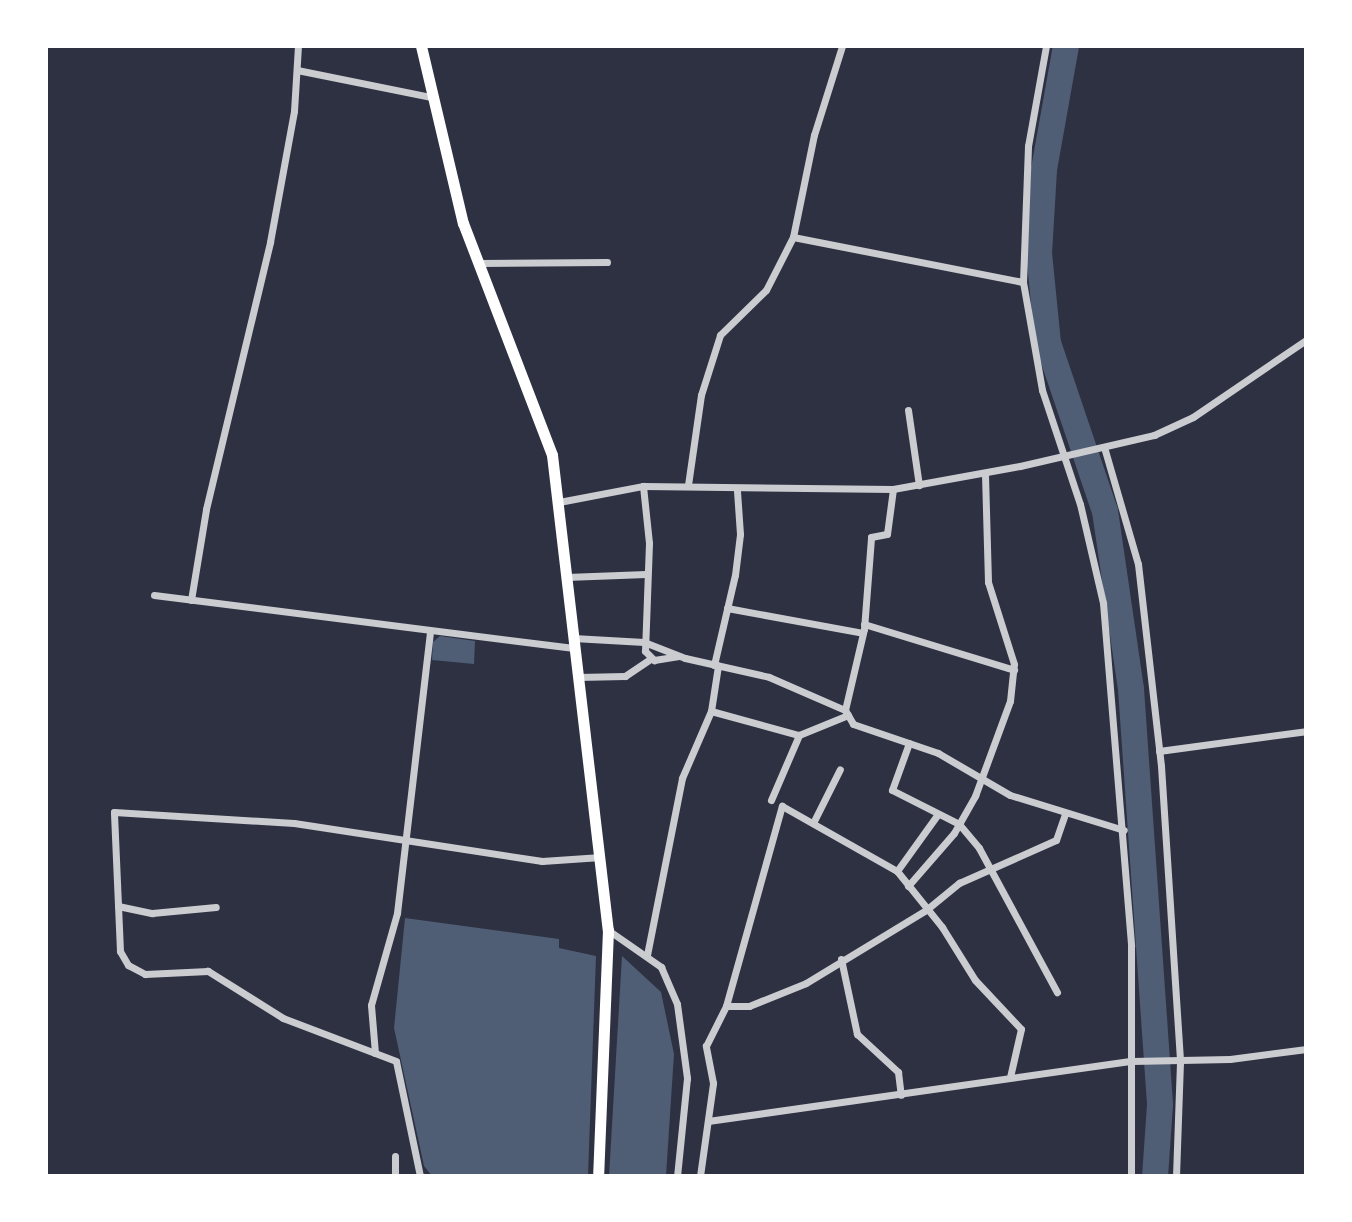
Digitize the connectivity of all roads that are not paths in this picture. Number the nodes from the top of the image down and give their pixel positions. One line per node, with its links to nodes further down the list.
1 (298, 46): 5 (street)
2 (421, 46): 6 (main road)
3 (842, 46): 7 (street)
4 (1046, 46): 10 (street)
5 (297, 70): 6 (street); 25 (street)
6 (431, 97): 9 (main road)
7 (793, 237): 10 (street); 16 (street)
8 (607, 262): 9 (street)
9 (479, 263): 21 (main road)
10 (1023, 282): 14 (street)
11 (1306, 340): 13 (street)
12 (908, 410): 17 (street)
13 (1104, 447): 14 (street); 42 (street)
14 (1061, 457): 15 (street); 50 (street)
15 (985, 473): 17 (street); 35 (street)
16 (688, 485): 18 (street); 20 (street)
17 (919, 485): 19 (street)
18 (643, 486): 21 (street); 22 (street)
19 (893, 489): 20 (street); 27 (street)
20 (737, 491): 26 (street)
21 (559, 502): 23 (main road)
22 (646, 574): 23 (street); 30 (street)
23 (566, 577): 31 (main road)
24 (154, 595): 25 (street)
25 (191, 600): 28 (street)
26 (727, 608): 29 (street); 34 (street)
27 (864, 624): 29 (street); 35 (street)
28 (430, 632): 31 (street); 51 (street)
29 (863, 633): 38 (street)
30 (644, 642): 31 (street); 32 (street); 33 (street)
31 (572, 643): 36 (main road)
32 (679, 656): 33 (street); 34 (street)
33 (650, 659): 36 (street)
34 (716, 666): 37 (street); 38 (street)
35 (1014, 670): 44 (street)
36 (576, 677): 52 (main road)
37 (711, 711): 40 (street); 60 (street)
38 (847, 713): 40 (street); 41 (street)
39 (1306, 731): 42 (street)
40 (799, 735): 45 (street)
41 (909, 743): 44 (street); 46 (street)
42 (1159, 751): 67 (street)
43 (840, 769): 48 (street)
44 (982, 779): 47 (street); 49 (street)
45 (771, 800)
46 (938, 814): 49 (street); 54 (street)
47 (1065, 814): 50 (street); 53 (street)
48 (813, 823): 54 (street); 63 (street)
49 (959, 824): 53 (street); 55 (street)
50 (1124, 830): 66 (street)
51 (406, 840): 52 (street); 56 (street); 65 (street)
52 (601, 857): 59 (main road)
53 (993, 868): 58 (street); 62 (street)
54 (897, 871): 55 (street)
55 (908, 886): 58 (street)
56 (118, 906): 57 (street); 65 (street)
57 (216, 907)
58 (926, 910): 61 (street); 68 (street)
59 (608, 930): 60 (street); 74 (main road)
60 (647, 955): 75 (street)
61 (841, 959): 63 (street); 69 (street)
62 (1057, 992)
63 (726, 1006): 70 (street)
64 (1306, 1049): 67 (street)
65 (375, 1053): 73 (street)
66 (1132, 1061): 67 (street); 68 (street); 77 (street)
67 (1180, 1062): 78 (street)
68 (1010, 1077): 69 (street)
69 (901, 1095): 70 (street)
70 (708, 1121): 76 (street)
71 (395, 1156): 72 (street)
72 (395, 1176)
73 (420, 1176)
74 (598, 1176)
75 (677, 1176)
76 (700, 1176)
77 (1131, 1176)
78 (1176, 1176)

